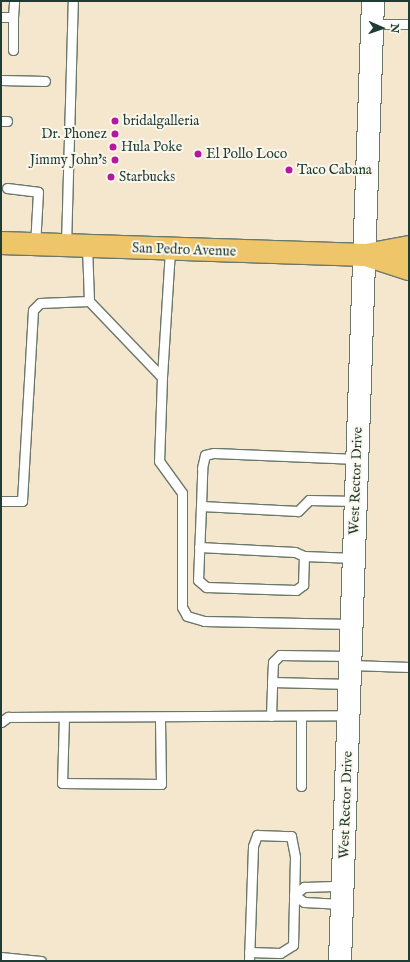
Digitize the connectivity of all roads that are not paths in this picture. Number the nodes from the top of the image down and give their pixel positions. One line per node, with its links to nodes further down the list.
1 (14, 1): 5 (lane)
2 (73, 1): 14 (lane)
3 (373, 1): 6 (street, West Rector Drive)
4 (1, 17): 5 (lane)
5 (13, 17): 8 (lane)
6 (372, 24): 7 (lane); 17 (street, West Rector Drive)
7 (409, 24)
8 (13, 50)
9 (1, 80): 10 (lane)
10 (45, 81)
11 (7, 188): 13 (lane)
12 (1, 243): 13 (main road, San Pedro Avenue)
13 (35, 244): 14 (main road, San Pedro Avenue)
14 (77, 246): 16 (main road, San Pedro Avenue); 19 (lane)
15 (409, 247): 17 (main road, San Pedro Avenue)
16 (170, 249): 17 (main road, San Pedro Avenue); 20 (lane)
17 (366, 255): 18 (main road, San Pedro Avenue); 21 (street, West Rector Drive)
18 (409, 269)
19 (89, 301): 20 (lane); 22 (lane)
20 (162, 377): 28 (lane)
21 (357, 460): 23 (street, West Rector Drive); 24 (lane)
22 (1, 501)
23 (356, 501): 24 (lane); 27 (street, West Rector Drive)
24 (201, 506): 25 (lane)
25 (199, 547): 26 (lane); 26 (lane)
26 (304, 556): 27 (lane)
27 (354, 558): 28 (street, West Rector Drive)
28 (352, 624): 30 (street, West Rector Drive)
29 (409, 667): 30 (lane)
30 (351, 668): 31 (lane); 31 (lane); 35 (street, West Rector Drive)
31 (272, 682): 33 (lane)
32 (160, 716): 33 (lane); 36 (lane); 36 (lane)
33 (271, 716): 34 (lane)
34 (301, 716): 35 (lane); 38 (lane)
35 (349, 716): 40 (street, West Rector Drive)
36 (64, 717): 37 (lane)
37 (1, 722)
38 (301, 786)
39 (294, 895): 40 (lane); 40 (lane); 41 (lane); 41 (lane)
40 (342, 895): 44 (street, West Rector Drive)
41 (249, 956)
42 (1, 957): 43 (lane)
43 (41, 961)
44 (340, 961)

